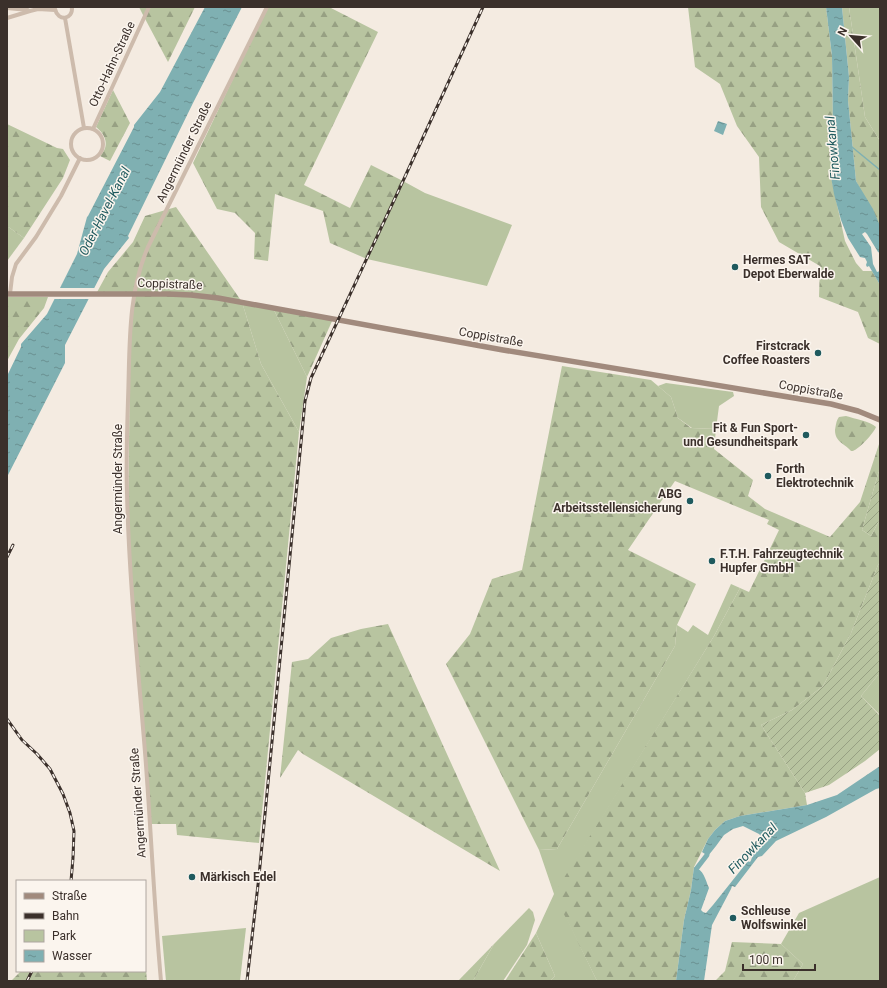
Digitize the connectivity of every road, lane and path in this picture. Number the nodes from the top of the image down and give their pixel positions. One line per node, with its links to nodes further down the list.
1 (72, 7): 9 (street)
2 (149, 7): 11 (street, Otto-Hahn-Straße)
3 (267, 7): 14 (street, Angermünder Straße)
4 (7, 8): 7 (street)
5 (38, 8): 6 (street); 7 (street)
6 (56, 8): 9 (street)
7 (30, 11): 8 (street)
8 (7, 18)
9 (66, 18): 10 (street)
10 (84, 128): 11 (street); 12 (street)
11 (93, 129): 12 (street)
12 (80, 158): 13 (street)
13 (8, 294): 14 (main road, Coppistraße)
14 (134, 294): 15 (main road, Coppistraße); 16 (street, Angermünder Straße)
15 (880, 420)
16 (161, 981)

